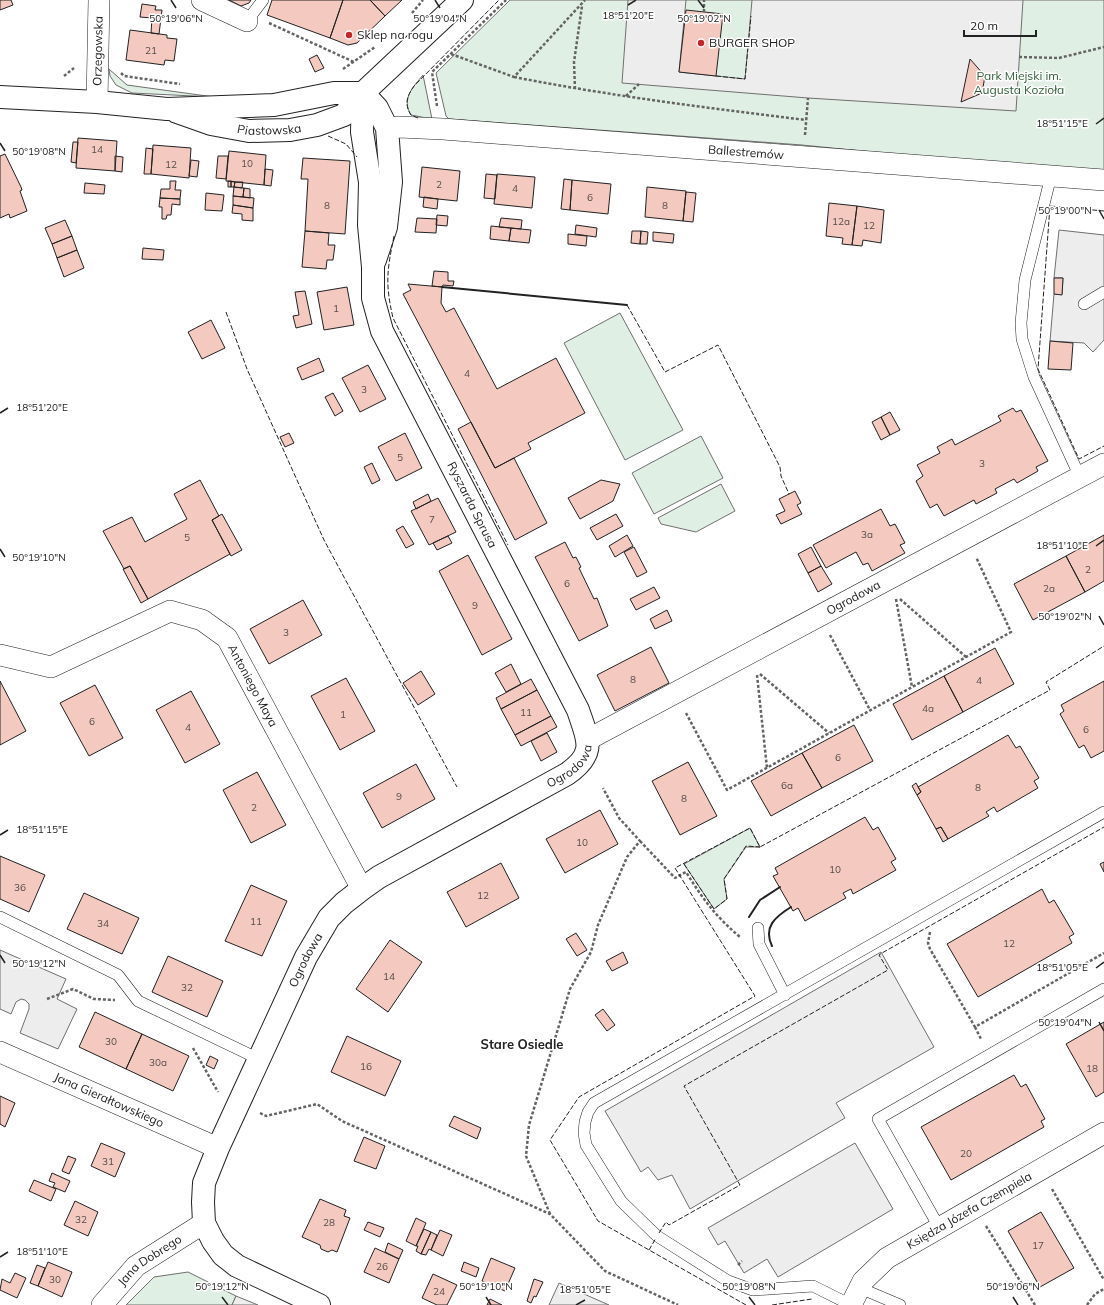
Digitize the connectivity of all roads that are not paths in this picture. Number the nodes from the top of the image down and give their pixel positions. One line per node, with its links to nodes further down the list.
1 (99, 0): 8 (street, Orzegowska)
2 (202, 0): 5 (street)
3 (263, 0): 5 (lane)
4 (462, 0): 6 (street)
5 (247, 21)
6 (363, 93): 8 (street, Piastowska); 9 (street, Ryszarda Sprusa); 12 (street, Ryszarda Sprusa)
7 (0, 97): 8 (street, Piastowska)
8 (97, 102)
9 (387, 128): 10 (street, Ballestremów); 12 (street, Ryszarda Sprusa)
10 (1051, 176): 11 (street, Ballestremów); 16 (lane)
11 (1104, 180)
12 (373, 267): 18 (street, Ryszarda Sprusa)
13 (1104, 292): 14 (lane)
14 (1084, 304)
15 (1104, 464): 16 (street, Ogrodowa)
16 (1080, 477): 18 (street, Ogrodowa)
17 (0, 655): 20 (street, Antoniego Maya)
18 (588, 740): 20 (street, Ogrodowa)
19 (1104, 812): 24 (lane)
20 (362, 889): 26 (street, Ogrodowa)
21 (0, 917): 26 (lane)
22 (758, 928): 24 (lane)
23 (1104, 989): 30 (lane)
24 (785, 995): 31 (lane)
25 (0, 1052): 28 (street, Jana Gierałtowskiego)
26 (259, 1059): 28 (street, Ogrodowa)
27 (1104, 1133): 30 (street, Księdza Józefa Czempiela)
28 (218, 1148): 29 (street, Ogrodowa)
29 (204, 1222): 32 (street, Jana Dobrego); 33 (street)
30 (939, 1227): 31 (street, Księdza Józefa Czempiela)
31 (854, 1299): 34 (lane)
32 (102, 1305)
33 (319, 1305)
34 (900, 1305)

